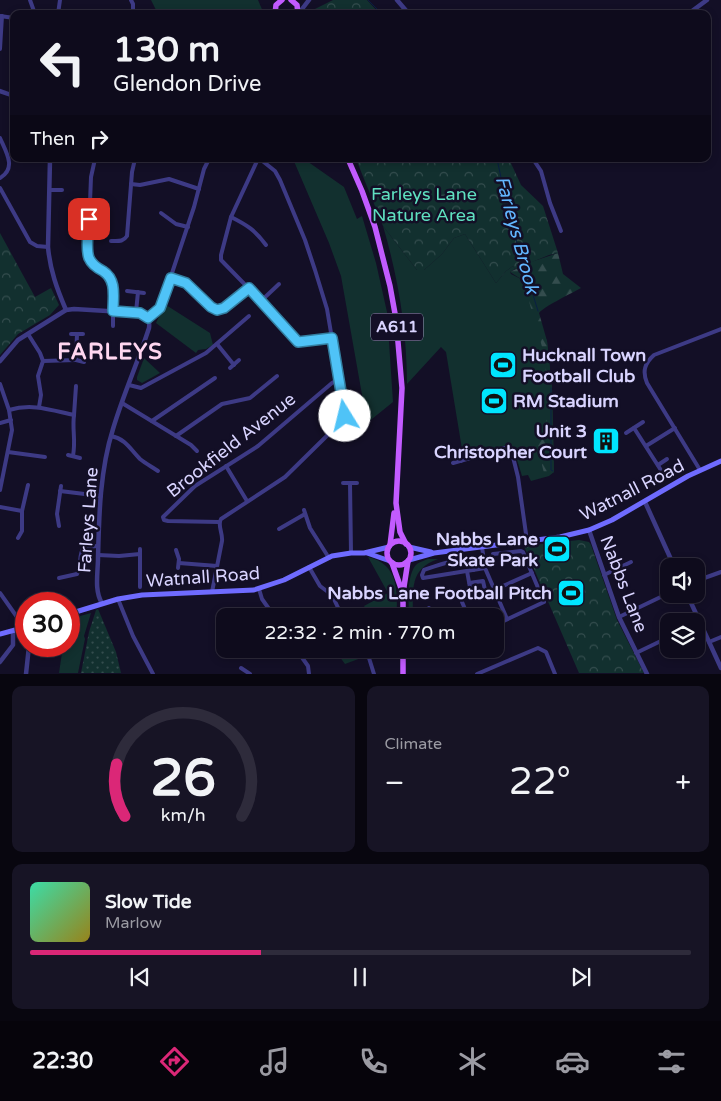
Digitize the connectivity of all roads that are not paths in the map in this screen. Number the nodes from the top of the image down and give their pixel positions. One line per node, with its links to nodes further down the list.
1 (291, 0): 5 (main road)
2 (310, 0): 6 (street)
3 (397, 0): 7 (street)
4 (707, 0): 8 (street)
5 (298, 10)
6 (302, 10)
7 (406, 10)
8 (693, 10)
9 (1, 16): 10 (street)
10 (0, 49)
11 (0, 138): 20 (street)
12 (50, 162): 24 (street)
13 (94, 162): 41 (street)
14 (135, 162): 21 (street)
15 (208, 162): 23 (street)
16 (258, 162): 27 (street)
17 (263, 162): 51 (street)
18 (349, 162): 114 (main road, A611)
19 (535, 162): 29 (street)
20 (0, 178)
21 (131, 184): 23 (street); 30 (street)
22 (0, 188): 32 (street)
23 (199, 188): 28 (street)
24 (50, 190): 25 (street); 32 (street)
25 (62, 190)
26 (161, 213): 28 (street)
27 (230, 218): 31 (street); 35 (street)
28 (188, 227): 33 (street)
29 (561, 231)
30 (112, 241)
31 (266, 245)
32 (48, 247): 40 (street)
33 (171, 278): 35 (street); 44 (street)
34 (279, 284): 39 (street)
35 (249, 288): 39 (street)
36 (127, 291): 37 (street)
37 (138, 292): 38 (street); 42 (street)
38 (144, 293)
39 (261, 301): 51 (street)
40 (66, 310): 41 (street); 47 (street)
41 (113, 311): 42 (street); 45 (street)
42 (136, 312): 44 (street)
43 (249, 316): 52 (street)
44 (148, 318): 64 (street, Farleys Lane)
45 (112, 326)
46 (721, 329): 77 (street)
47 (28, 334): 55 (street); 56 (street)
48 (71, 334): 49 (street)
49 (77, 334): 50 (street); 53 (street)
50 (83, 334)
51 (332, 338): 62 (street)
52 (217, 344): 58 (street); 64 (street)
53 (76, 360): 56 (street); 57 (street)
54 (239, 360): 58 (street)
55 (0, 361)
56 (43, 362): 69 (street)
57 (84, 362)
58 (234, 364): 59 (street)
59 (230, 368)
60 (277, 376): 80 (street)
61 (215, 378): 73 (street)
62 (339, 379): 98 (street, Brookfield Avenue); 112 (street)
63 (0, 384): 70 (street)
64 (129, 385): 68 (street, Farleys Lane)
65 (76, 386): 66 (street)
66 (76, 396): 67 (street); 71 (street)
67 (82, 396)
68 (122, 403): 73 (street); 79 (street, Farleys Lane)
69 (39, 407): 70 (street); 71 (street)
70 (9, 410): 72 (street)
71 (74, 415): 89 (street)
72 (11, 420): 75 (street); 84 (street)
73 (152, 420): 80 (street)
74 (643, 422): 76 (street)
75 (0, 423)
76 (634, 428): 78 (street); 82 (street)
77 (675, 428): 82 (street); 100 (street)
78 (626, 433)
79 (111, 436): 83 (street); 111 (street, Farleys Lane)
80 (176, 436): 85 (street)
81 (136, 443): 83 (street)
82 (646, 446): 96 (street)
83 (130, 447): 97 (street)
84 (8, 452): 87 (street); 107 (street)
85 (197, 452)
86 (459, 452): 93 (street)
87 (33, 456): 88 (street); 92 (street)
88 (45, 457)
89 (80, 458)
90 (667, 459): 96 (street)
91 (154, 460): 97 (street)
92 (32, 461)
93 (461, 461): 95 (street); 122 (street)
94 (721, 461): 100 (main road, Watnall Road)
95 (453, 463)
96 (658, 465): 101 (street)
97 (151, 466): 99 (street)
98 (226, 466): 112 (street); 117 (street, Brookfield Avenue)
99 (158, 470)
100 (700, 470): 113 (main road, Watnall Road)
101 (664, 475)
102 (343, 483): 103 (street)
103 (350, 483): 104 (street); 128 (street)
104 (357, 483)
105 (28, 485): 110 (street)
106 (61, 486): 109 (street)
107 (0, 490)
108 (21, 491): 110 (street)
109 (60, 491): 111 (street); 118 (street)
110 (27, 492): 116 (street)
111 (101, 496): 123 (street, Farleys Lane)
112 (247, 501): 117 (street)
113 (645, 502): 120 (main road, Watnall Road); 134 (street)
114 (396, 503): 124 (main road, A611); 125 (main road, A611)
115 (0, 507): 116 (street)
116 (22, 511): 121 (street)
117 (219, 522): 138 (street)
118 (58, 526)
119 (279, 529): 133 (street)
120 (589, 530): 122 (main road, Watnall Road); 145 (street, Nabbs Lane)
121 (21, 537)
122 (527, 541): 126 (main road, Watnall Road)
123 (98, 546): 132 (street, Farleys Lane); 146 (street)
124 (390, 546): 125 (main road); 129 (main road, Watnall Road); 136 (main road)
125 (408, 546): 130 (main road, Watnall Road); 135 (main road)
126 (482, 547): 130 (main road, Watnall Road); 140 (street)
127 (176, 550): 138 (street)
128 (351, 553): 129 (main road, Watnall Road); 133 (main road, Watnall Road)
129 (364, 553): 136 (main road, Watnall Road)
130 (434, 553): 135 (main road, Watnall Road)
131 (494, 554): 144 (street)
132 (98, 555): 149 (street); 159 (street, Farleys Lane)
133 (329, 558): 139 (main road, Watnall Road)
134 (670, 558)
135 (408, 560): 136 (main road); 154 (main road)
136 (391, 562): 154 (main road)
137 (631, 562): 145 (street)
138 (217, 566): 152 (street)
139 (309, 567): 150 (main road, Watnall Road); 161 (street)
140 (485, 568): 141 (street); 151 (street)
141 (474, 570): 142 (street); 142 (street)
142 (467, 571): 148 (street)
143 (721, 572): 147 (street)
144 (532, 573): 151 (street); 167 (street)
145 (604, 575): 166 (street, Nabbs Lane)
146 (59, 578)
147 (705, 578)
148 (469, 583): 148 (street)
149 (140, 587)
150 (259, 589): 152 (main road, Watnall Road); 160 (street)
151 (494, 590): 167 (street)
152 (212, 592): 156 (main road, Watnall Road)
153 (0, 593): 165 (street)
154 (403, 593): 162 (main road)
155 (660, 597): 166 (street)
156 (118, 599): 159 (main road, Watnall Road); 185 (street)
157 (462, 602): 163 (street)
158 (691, 603): 173 (street)
159 (102, 604): 164 (main road, Watnall Road)
160 (268, 608)
161 (338, 608)
162 (403, 608)
163 (465, 608)
164 (80, 611)
165 (15, 613)
166 (619, 616): 174 (street, Nabbs Lane)
167 (507, 619): 168 (street)
168 (504, 620)
169 (13, 631): 170 (main road); 179 (street)
170 (0, 634)
171 (721, 636): 173 (street)
172 (660, 641): 174 (street)
173 (709, 642): 183 (street)
174 (636, 653): 192 (street, Nabbs Lane)
175 (28, 657): 184 (street)
176 (302, 658): 187 (street)
177 (369, 658): 181 (street)
178 (403, 658): 189 (main road)
179 (0, 662)
180 (378, 664): 181 (street)
181 (372, 666): 188 (street)
182 (240, 668): 186 (street)
183 (721, 668)
184 (26, 674)
185 (153, 674)
186 (250, 674)
187 (309, 674)
188 (374, 674)
189 (403, 674)
190 (477, 674): 191 (street)
191 (555, 674)
192 (647, 674)

